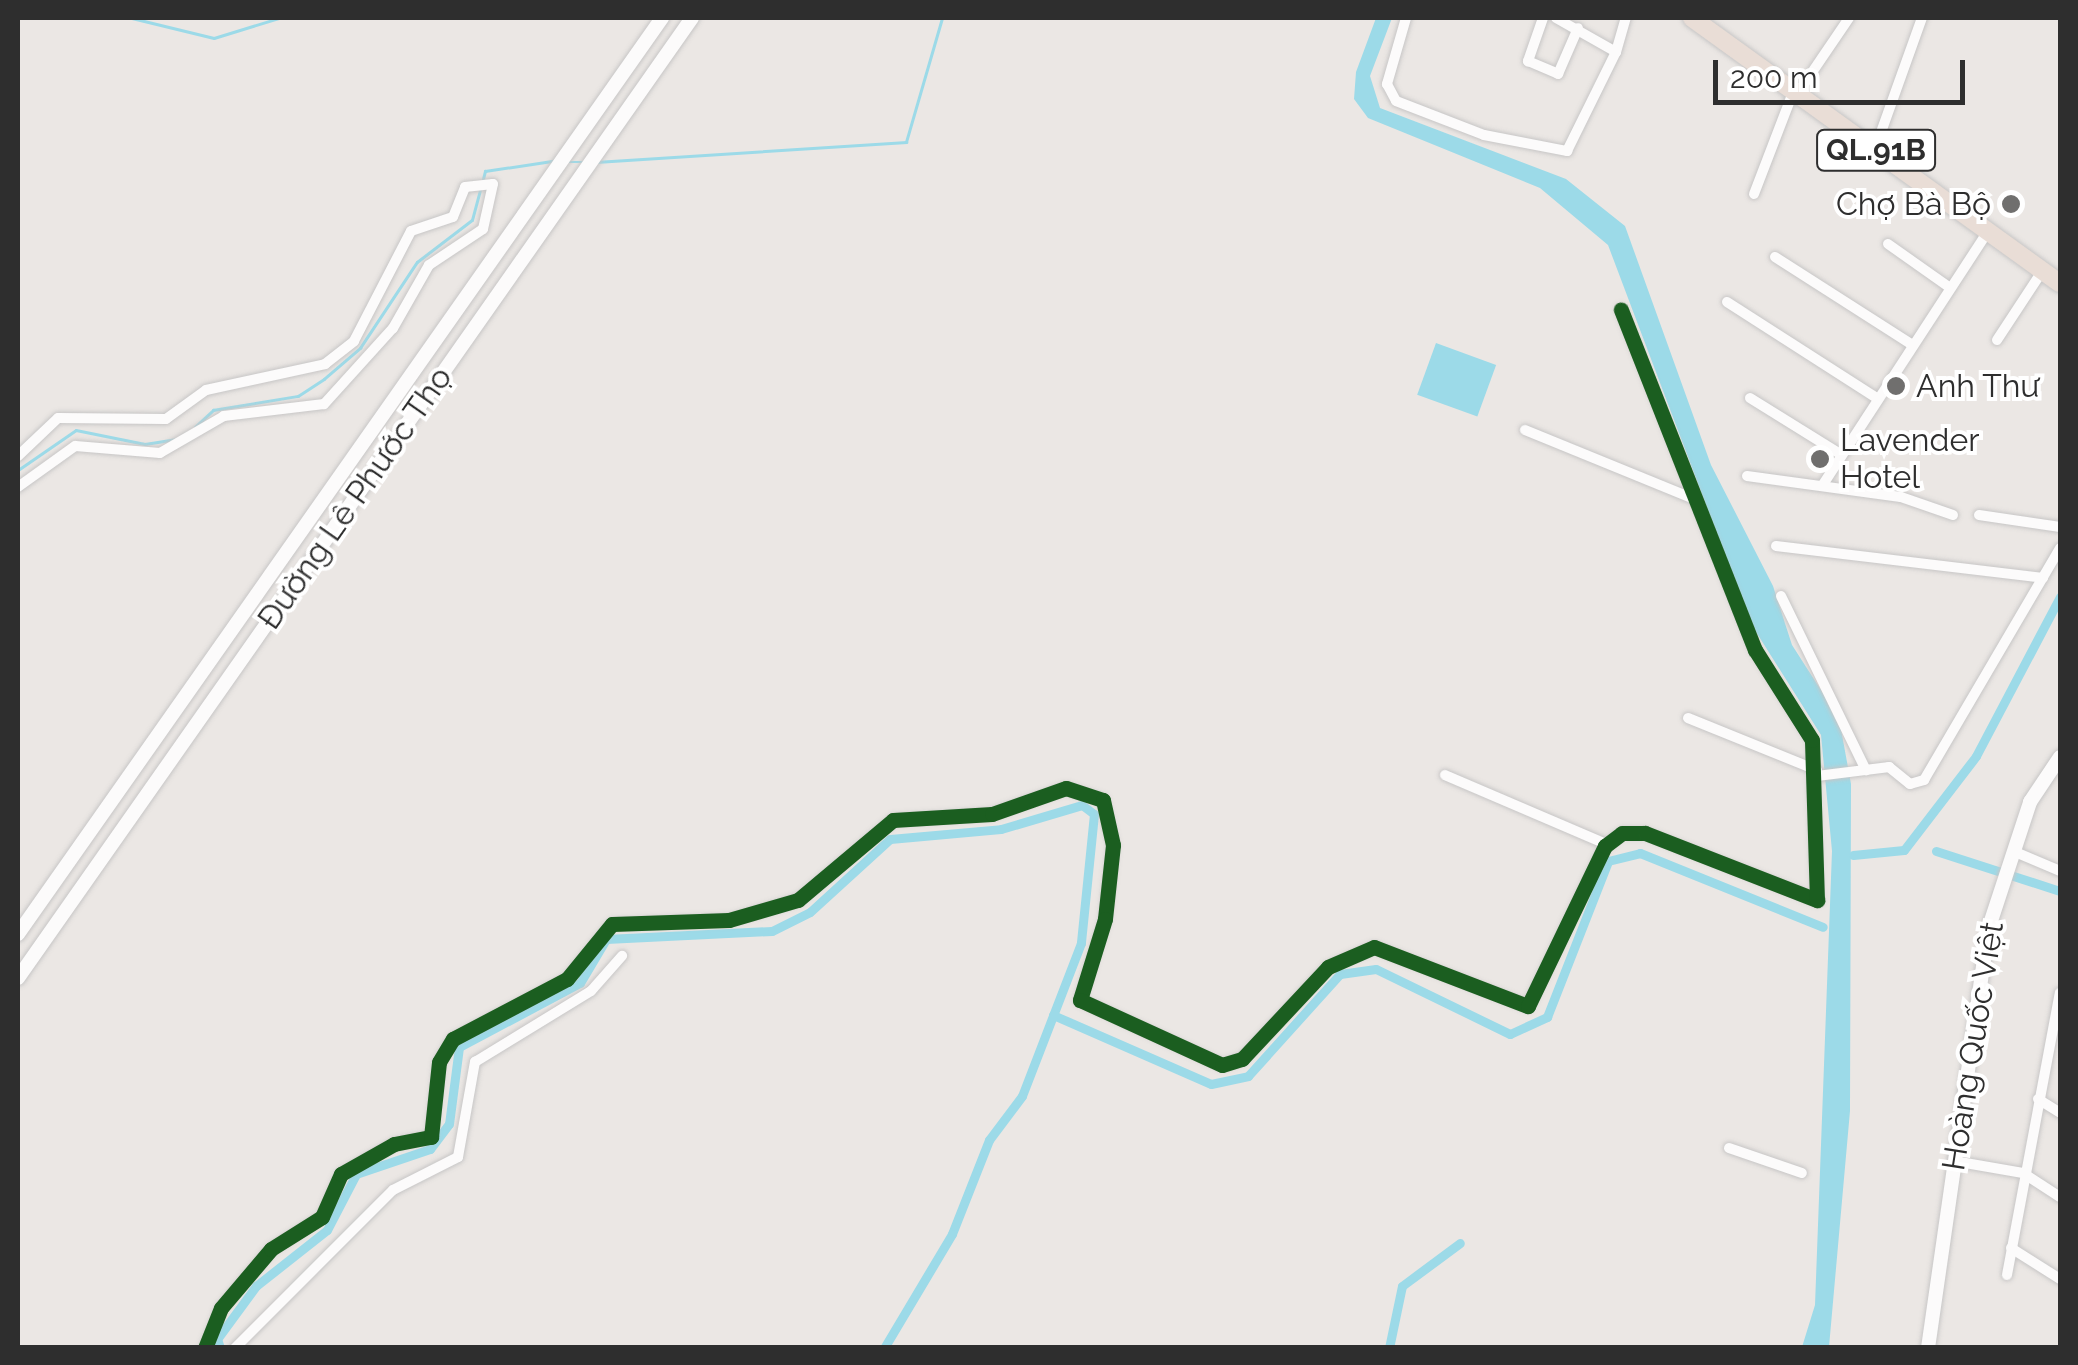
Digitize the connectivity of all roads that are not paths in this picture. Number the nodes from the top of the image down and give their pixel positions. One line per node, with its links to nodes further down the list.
1 (662, 18): 18 (street, Đường Lê Phước Thọ)
2 (692, 18): 20 (street, Đường Lê Phước Thọ)
3 (1406, 18): 11 (street)
4 (1543, 18): 10 (street)
5 (1556, 18): 10 (street)
6 (1626, 18): 11 (street)
7 (1692, 18): 12 (highway, QL.91B)
8 (1849, 18): 12 (street)
9 (1922, 18): 13 (street)
10 (1578, 28): 11 (street)
11 (1616, 52)
12 (1796, 91): 13 (highway, QL.91B); 14 (street)
13 (1875, 149): 15 (highway, QL.91B)
14 (1754, 194)
15 (1988, 231): 19 (highway, QL.91B); 21 (street)
16 (1888, 244): 21 (street)
17 (1775, 257): 25 (street)
18 (490, 264): 20 (street); 47 (street, Đường Lê Phước Thọ)
19 (2055, 276): 24 (street)
20 (510, 278): 50 (street, Đường Lê Phước Thọ)
21 (1950, 288): 25 (street)
22 (1727, 302): 26 (street)
23 (1620, 308): 34 (street)
24 (1997, 340)
25 (1911, 344): 26 (street)
26 (1875, 397): 30 (street)
27 (1750, 398): 30 (street)
28 (1525, 430): 34 (street)
29 (18, 456): 33 (street)
30 (1842, 456): 32 (street)
31 (1747, 476): 32 (street)
32 (1822, 486): 35 (street)
33 (18, 487)
34 (1692, 498): 45 (street)
35 (1953, 515)
36 (1979, 515): 37 (street)
37 (2060, 527)
38 (1776, 546): 40 (street)
39 (2060, 548): 40 (street)
40 (2043, 578): 44 (street)
41 (1781, 596): 44 (street)
42 (1688, 718): 45 (street)
43 (2060, 758): 49 (street, Hoàng Quốc Việt)
44 (1863, 771): 45 (street)
45 (1819, 774): 48 (street)
46 (1445, 775): 48 (street)
47 (82, 842): 50 (street); 52 (street, Đường Lê Phước Thọ)
48 (1606, 844): 66 (street)
49 (2012, 854): 51 (street); 59 (street, Hoàng Quốc Việt)
50 (103, 856): 54 (street, Đường Lê Phước Thọ)
51 (2060, 871)
52 (18, 934)
53 (622, 956): 67 (street)
54 (18, 978)
55 (2060, 993): 56 (street)
56 (2038, 1099): 57 (street); 61 (street)
57 (2060, 1113)
58 (1728, 1148): 60 (street)
59 (1954, 1161): 61 (street); 68 (street, Hoàng Quốc Việt)
60 (1802, 1172)
61 (2023, 1173): 62 (street); 63 (street)
62 (2060, 1196)
63 (2011, 1248): 64 (street); 65 (street)
64 (2007, 1275)
65 (2060, 1279)
66 (205, 1348)
67 (235, 1348)
68 (1928, 1348)

